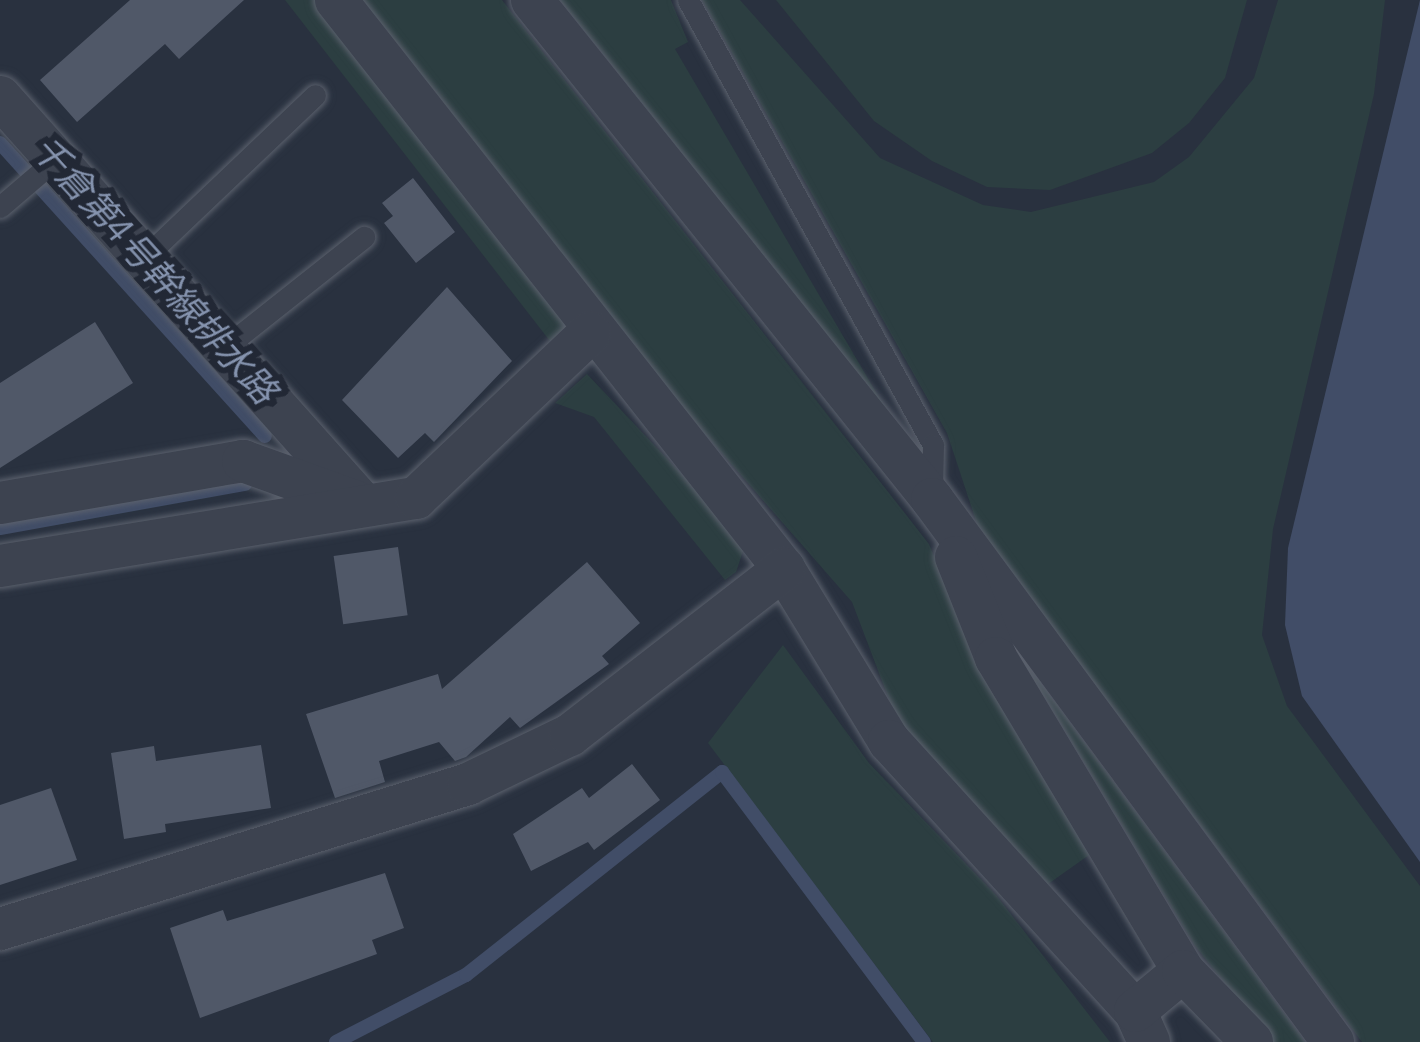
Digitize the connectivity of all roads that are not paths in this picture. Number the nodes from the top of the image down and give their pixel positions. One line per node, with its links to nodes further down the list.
1 (336, 0): 10 (street)
2 (532, 0): 12 (street)
3 (688, 0): 12 (lane)
4 (315, 95): 9 (lane)
5 (0, 97): 6 (street)
6 (51, 164): 7 (lane); 9 (street)
7 (6, 203)
8 (364, 237): 11 (lane)
9 (144, 258): 11 (street)
10 (590, 333): 14 (street); 16 (street)
11 (224, 348): 14 (street)
12 (932, 499): 18 (street); 21 (street)
13 (0, 502): 14 (street)
14 (363, 504): 15 (street)
15 (0, 566)
16 (784, 569): 17 (street); 19 (street)
17 (0, 929)
18 (1183, 971): 19 (street); 20 (street)
19 (1142, 1026)
20 (1252, 1042)
21 (1333, 1042)

